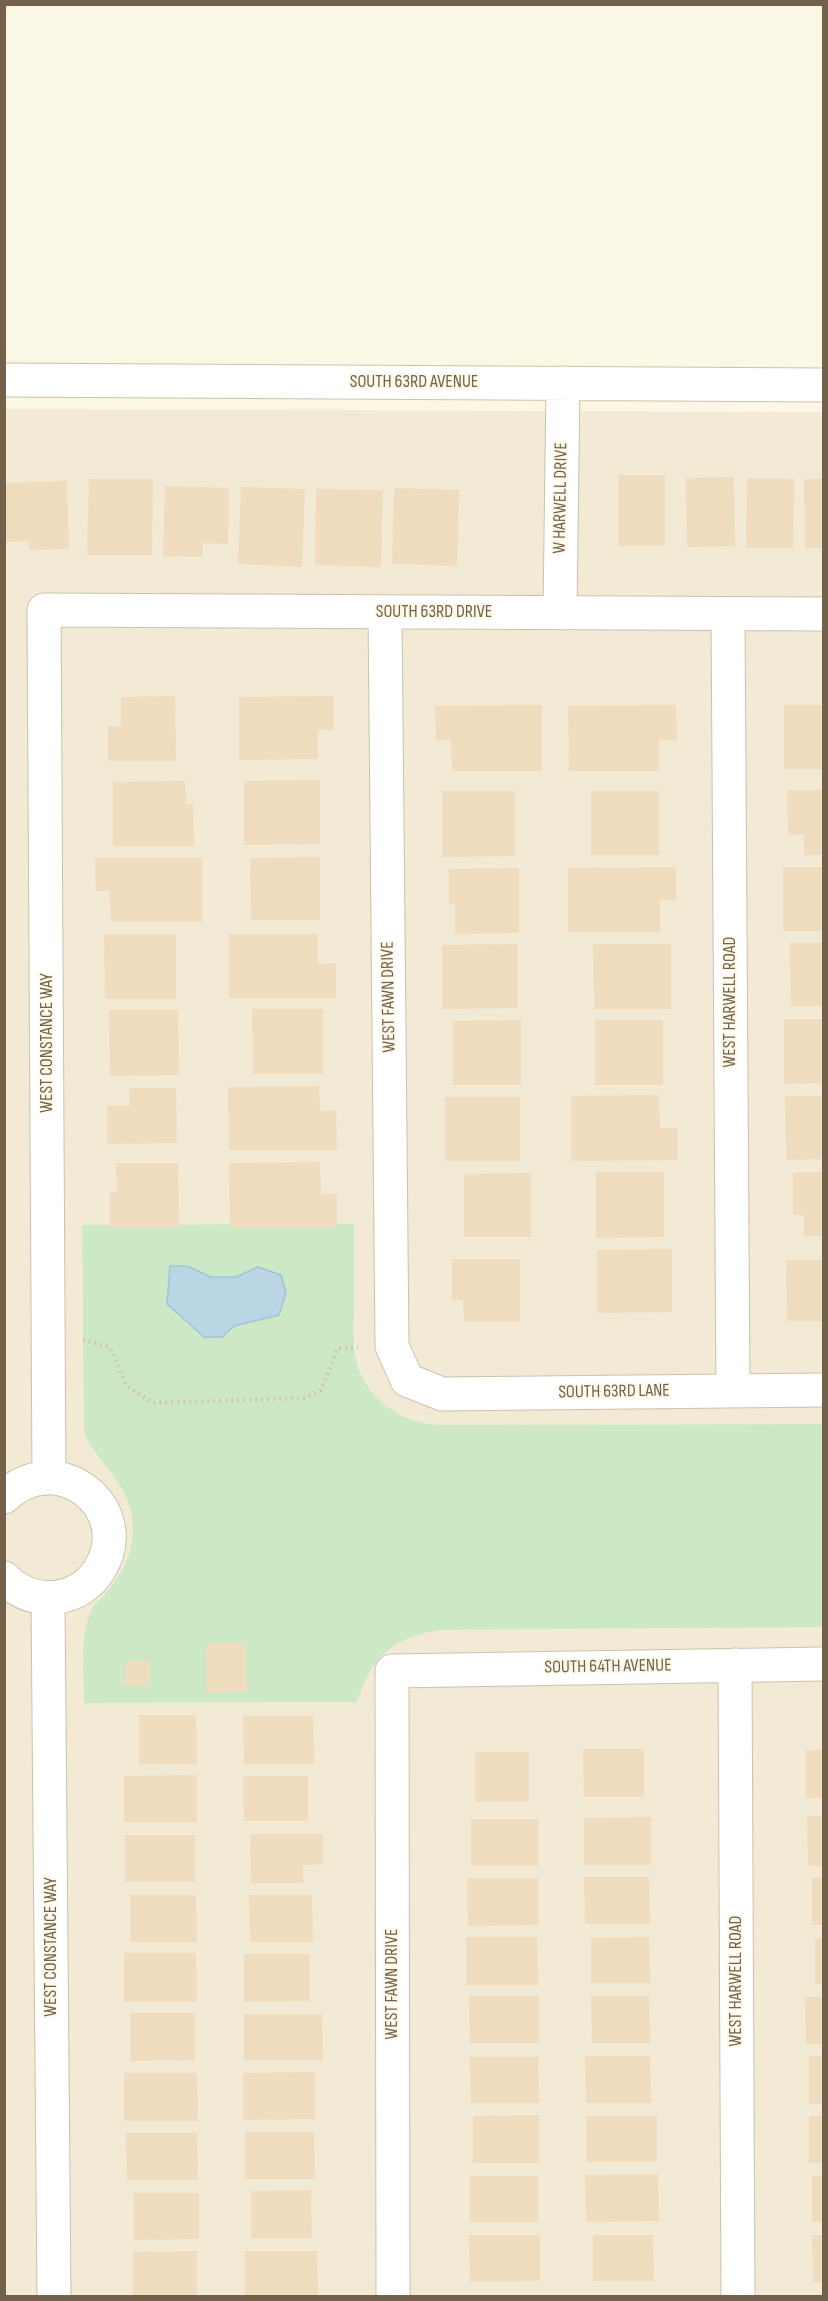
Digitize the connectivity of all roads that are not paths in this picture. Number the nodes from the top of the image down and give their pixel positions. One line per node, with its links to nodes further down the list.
1 (4, 380): 2 (street, SOUTH 63RD AVENUE)
2 (563, 383): 3 (street, SOUTH 63RD AVENUE); 6 (street, W HARWELL DRIVE)
3 (824, 385)
4 (44, 609): 5 (street, SOUTH 63RD DRIVE); 12 (street, WEST CONSTANCE WAY)
5 (385, 612): 6 (street, SOUTH 63RD DRIVE); 9 (street, WEST FAWN DRIVE)
6 (560, 613): 7 (street, SOUTH 63RD DRIVE)
7 (728, 614): 8 (street, SOUTH 63RD DRIVE); 10 (street, WEST HARWELL ROAD)
8 (824, 614)
9 (407, 1380): 10 (street, SOUTH 63RD LANE)
10 (733, 1390): 11 (street, SOUTH 63RD LANE)
11 (824, 1390)
12 (48, 1477): 13 (street); 15 (street)
13 (4, 1497)
14 (4, 1578): 15 (street)
15 (48, 1598): 19 (street, WEST CONSTANCE WAY)
16 (824, 1664): 17 (street, SOUTH 64TH AVENUE)
17 (735, 1665): 18 (street, SOUTH 64TH AVENUE); 21 (street, WEST HARWELL ROAD)
18 (392, 1671): 20 (street, WEST FAWN DRIVE)
19 (54, 2296)
20 (393, 2296)
21 (738, 2296)

